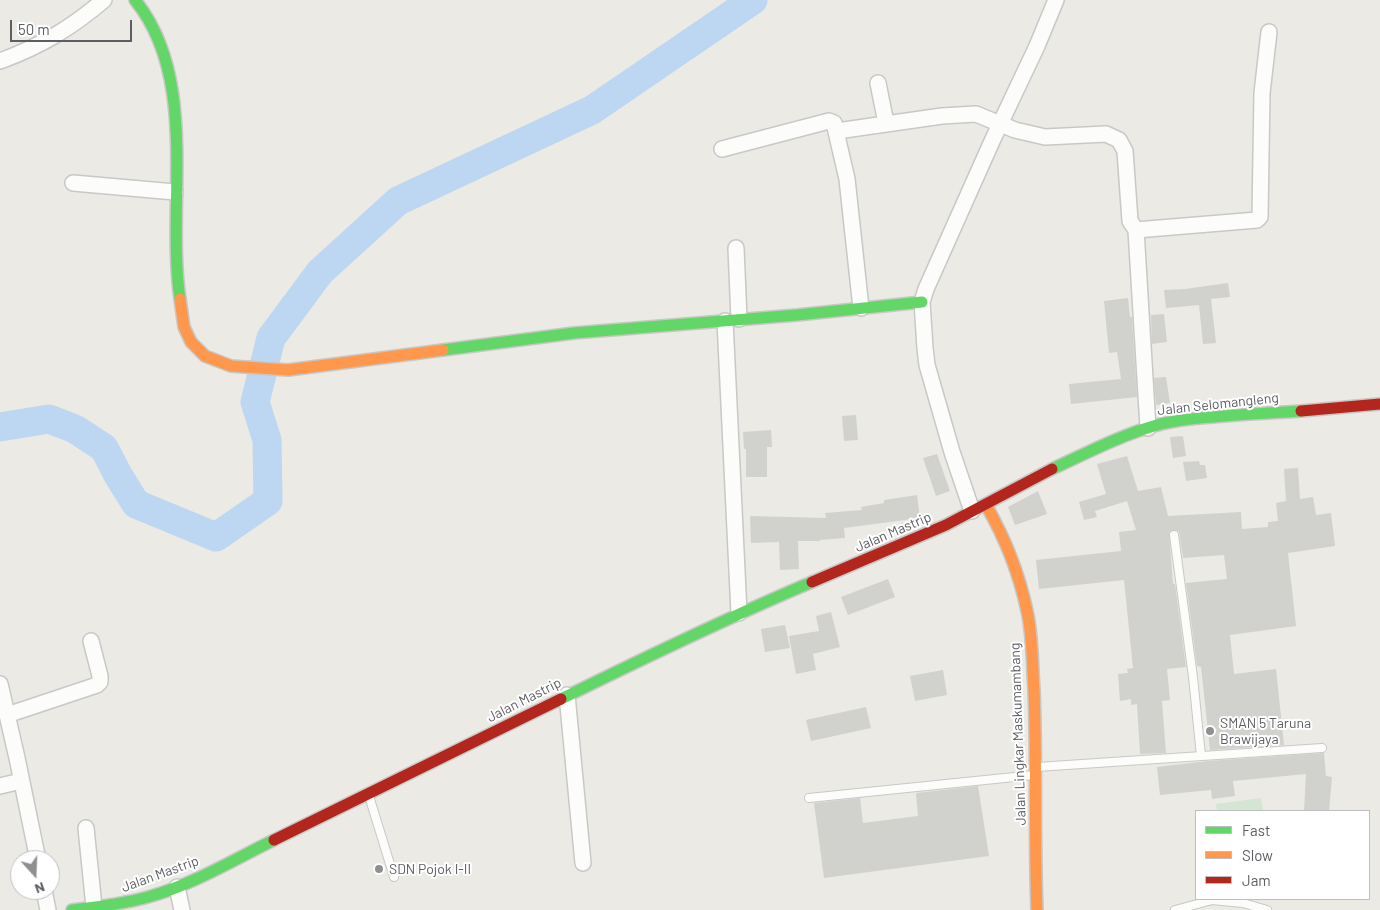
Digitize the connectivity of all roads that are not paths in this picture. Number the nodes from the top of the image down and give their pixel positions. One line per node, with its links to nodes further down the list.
1 (104, 0): 5 (street)
2 (136, 0): 12 (street)
3 (1056, 0): 8 (street)
4 (1269, 32): 13 (street)
5 (0, 61)
6 (878, 83): 7 (street)
7 (886, 123): 8 (street); 9 (street)
8 (1006, 126): 13 (street); 15 (street)
9 (837, 131): 10 (street); 16 (street)
10 (722, 149)
11 (73, 184): 12 (street)
12 (175, 192): 17 (street)
13 (1136, 230): 19 (street)
14 (736, 248): 17 (street)
15 (922, 302): 16 (street); 21 (street)
16 (860, 308): 17 (street)
17 (732, 320): 23 (street)
18 (1380, 404): 19 (street, Jalan Selomangleng)
19 (1148, 428): 20 (street, Jalan Selomangleng)
20 (986, 505): 21 (street, Jalan Mastrip); 30 (street, Jalan Lingkar Maskumambang)
21 (972, 512): 23 (street, Jalan Mastrip)
22 (1174, 535): 29 (lane)
23 (739, 612): 26 (street, Jalan Mastrip)
24 (91, 641): 27 (street)
25 (0, 684): 27 (street)
26 (566, 695): 33 (street, Jalan Mastrip); 37 (street)
27 (7, 715): 31 (street)
28 (1322, 748): 29 (lane)
29 (1201, 756): 30 (lane)
30 (1036, 771): 34 (lane); 43 (street, Jalan Lingkar Maskumambang)
31 (21, 781): 32 (street); 36 (street)
32 (0, 786)
33 (369, 795): 38 (lane); 39 (street, Jalan Mastrip)
34 (809, 798)
35 (86, 828): 40 (street)
36 (36, 850)
37 (583, 863)
38 (394, 877)
39 (177, 887): 40 (street, Jalan Mastrip); 42 (street)
40 (94, 908): 41 (street, Jalan Mastrip)
41 (72, 910)
42 (182, 910)
43 (1037, 910)
44 (1174, 910): 45 (lane)
45 (1267, 910)

